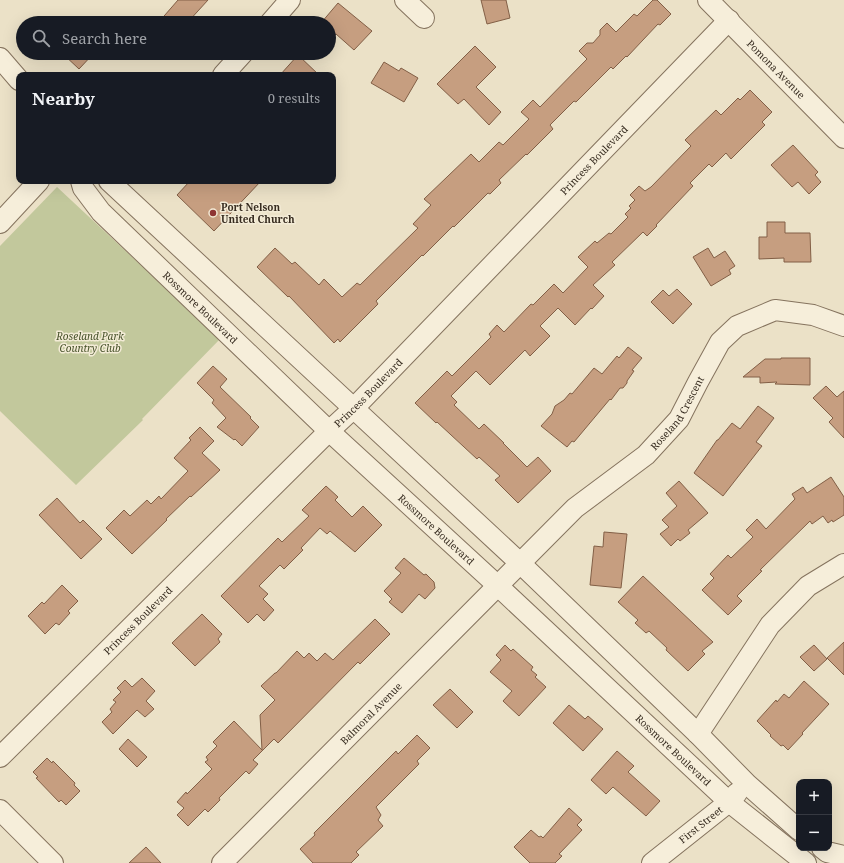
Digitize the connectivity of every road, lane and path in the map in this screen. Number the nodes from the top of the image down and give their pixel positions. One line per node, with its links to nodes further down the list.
1 (405, 0): 5 (street)
2 (708, 0): 6 (street, Pomona Avenue)
3 (288, 1): 4 (street)
4 (276, 16)
5 (424, 18)
6 (729, 20): 11 (street, Pomona Avenue); 18 (street, Princess Boulevard)
7 (0, 58): 10 (street)
8 (237, 60): 9 (street)
9 (227, 72)
10 (16, 77)
11 (844, 138)
12 (36, 184): 16 (street)
13 (82, 184): 15 (street, Rossmore Boulevard)
14 (119, 185): 15 (street); 18 (street)
15 (101, 212): 19 (street, Rossmore Boulevard)
16 (0, 223)
17 (844, 326): 20 (street, Roseland Crescent)
18 (354, 408): 19 (street, Princess Boulevard); 20 (street)
19 (329, 431): 22 (street, Rossmore Boulevard); 24 (street, Princess Boulevard)
20 (520, 563): 22 (street, Balmoral Avenue); 23 (street)
21 (844, 564): 23 (street)
22 (498, 586): 26 (street, Rossmore Boulevard); 32 (street, Balmoral Avenue)
23 (698, 734): 25 (street)
24 (0, 757)
25 (747, 784): 26 (street, First Street); 28 (street)
26 (729, 802): 33 (street, First Street); 34 (street, Rossmore Boulevard)
27 (0, 810): 31 (street)
28 (796, 827)
29 (826, 851): 30 (street)
30 (844, 856)
31 (53, 863)
32 (222, 863)
33 (652, 863)
34 (806, 863)

